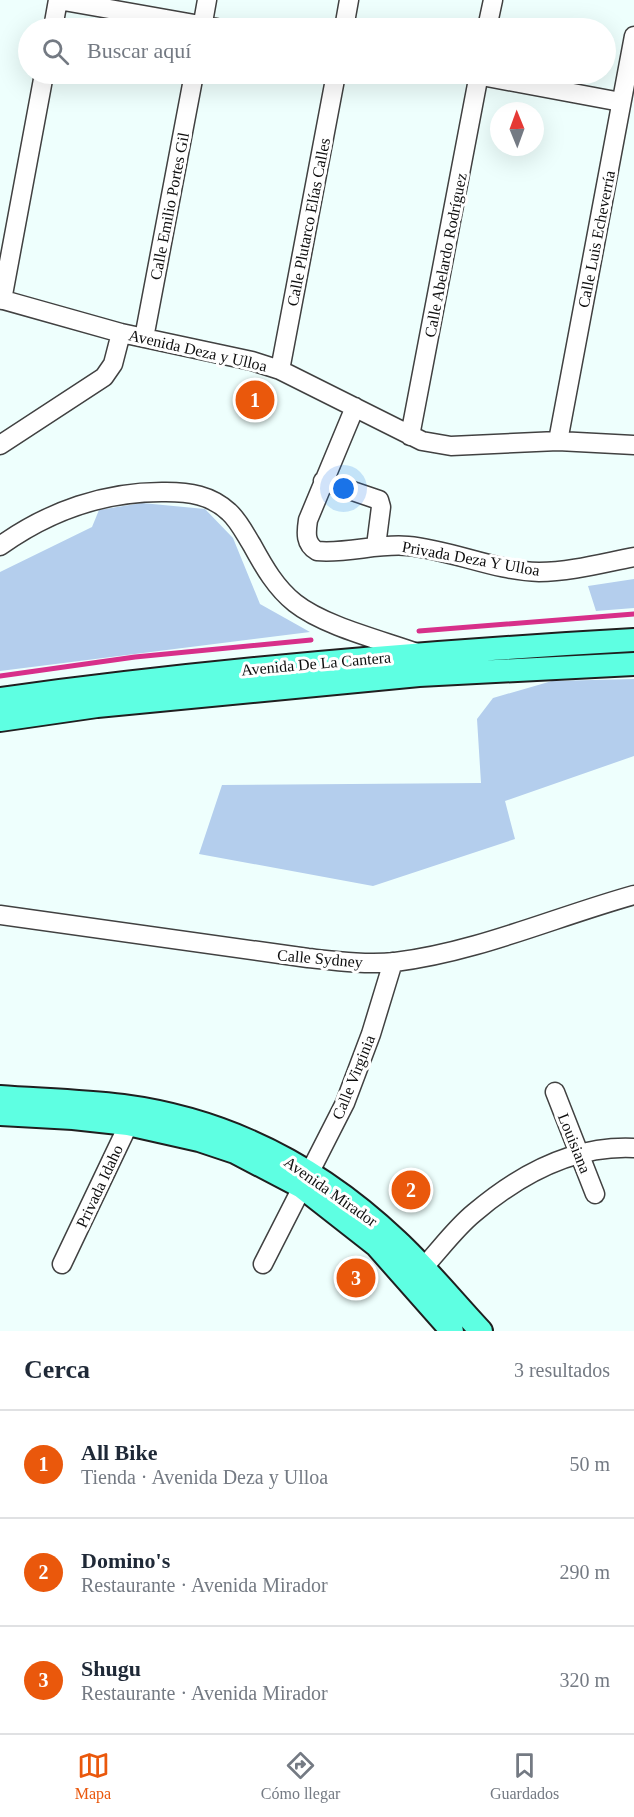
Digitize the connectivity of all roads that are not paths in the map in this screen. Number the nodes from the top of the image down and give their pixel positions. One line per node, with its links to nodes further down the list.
1 (58, 0): 5 (street); 6 (street)
2 (207, 0): 7 (street)
3 (349, 0): 8 (street)
4 (493, 0): 9 (street)
5 (55, 18)
6 (154, 18)
7 (207, 18)
8 (346, 18)
9 (489, 18)
10 (634, 36): 16 (street, Calle Luis Echeverría)
11 (42, 84): 17 (street)
12 (192, 84): 19 (street, Calle Emilio Portes Gil)
13 (334, 84): 20 (street, Calle Plutarco Elías Calles)
14 (474, 84): 22 (street, Calle Abelardo Rodríguez)
15 (528, 84): 16 (street)
16 (621, 102): 23 (street, Calle Luis Echeverría)
17 (1, 300): 18 (street, Avenida Deza y Ulloa)
18 (121, 333): 19 (street, Avenida Deza y Ulloa); 24 (street)
19 (144, 338): 20 (street, Avenida Deza y Ulloa)
20 (280, 370): 21 (street, Avenida Deza y Ulloa)
21 (354, 407): 22 (street, Avenida Deza y Ulloa); 26 (street)
22 (410, 436): 23 (street, Avenida Deza y Ulloa)
23 (558, 441): 25 (street, Avenida Deza y Ulloa)
24 (0, 445)
25 (634, 446)
26 (323, 481): 28 (street); 28 (street, Privada Deza Y Ulloa)
27 (0, 546): 31 (street)
28 (376, 546): 29 (street, Privada Deza Y Ulloa)
29 (634, 557)
30 (634, 640): 31 (main road, Avenida De La Cantera)
31 (421, 654): 33 (main road, Avenida De La Cantera)
32 (634, 664): 34 (main road, Avenida De La Cantera)
33 (0, 699)
34 (0, 720)
35 (634, 895): 37 (street, Calle Sydney)
36 (0, 915): 37 (street, Calle Sydney)
37 (393, 962): 44 (street, Calle Virginia)
38 (555, 1092): 43 (street, Louisiana)
39 (0, 1097): 41 (main road, Avenida Mirador)
40 (0, 1114): 41 (main road, Avenida Mirador)
41 (132, 1116): 44 (main road, Avenida Mirador); 46 (street, Privada Idaho)
42 (634, 1148): 43 (street)
43 (579, 1153): 45 (street, Louisiana); 48 (street)
44 (305, 1179): 47 (street, Calle Virginia); 48 (main road, Avenida Mirador)
45 (595, 1194)
46 (62, 1264)
47 (263, 1264)
48 (416, 1275): 49 (main road, Avenida Mirador); 50 (main road, Avenida Mirador)
49 (452, 1331)
50 (481, 1331)

